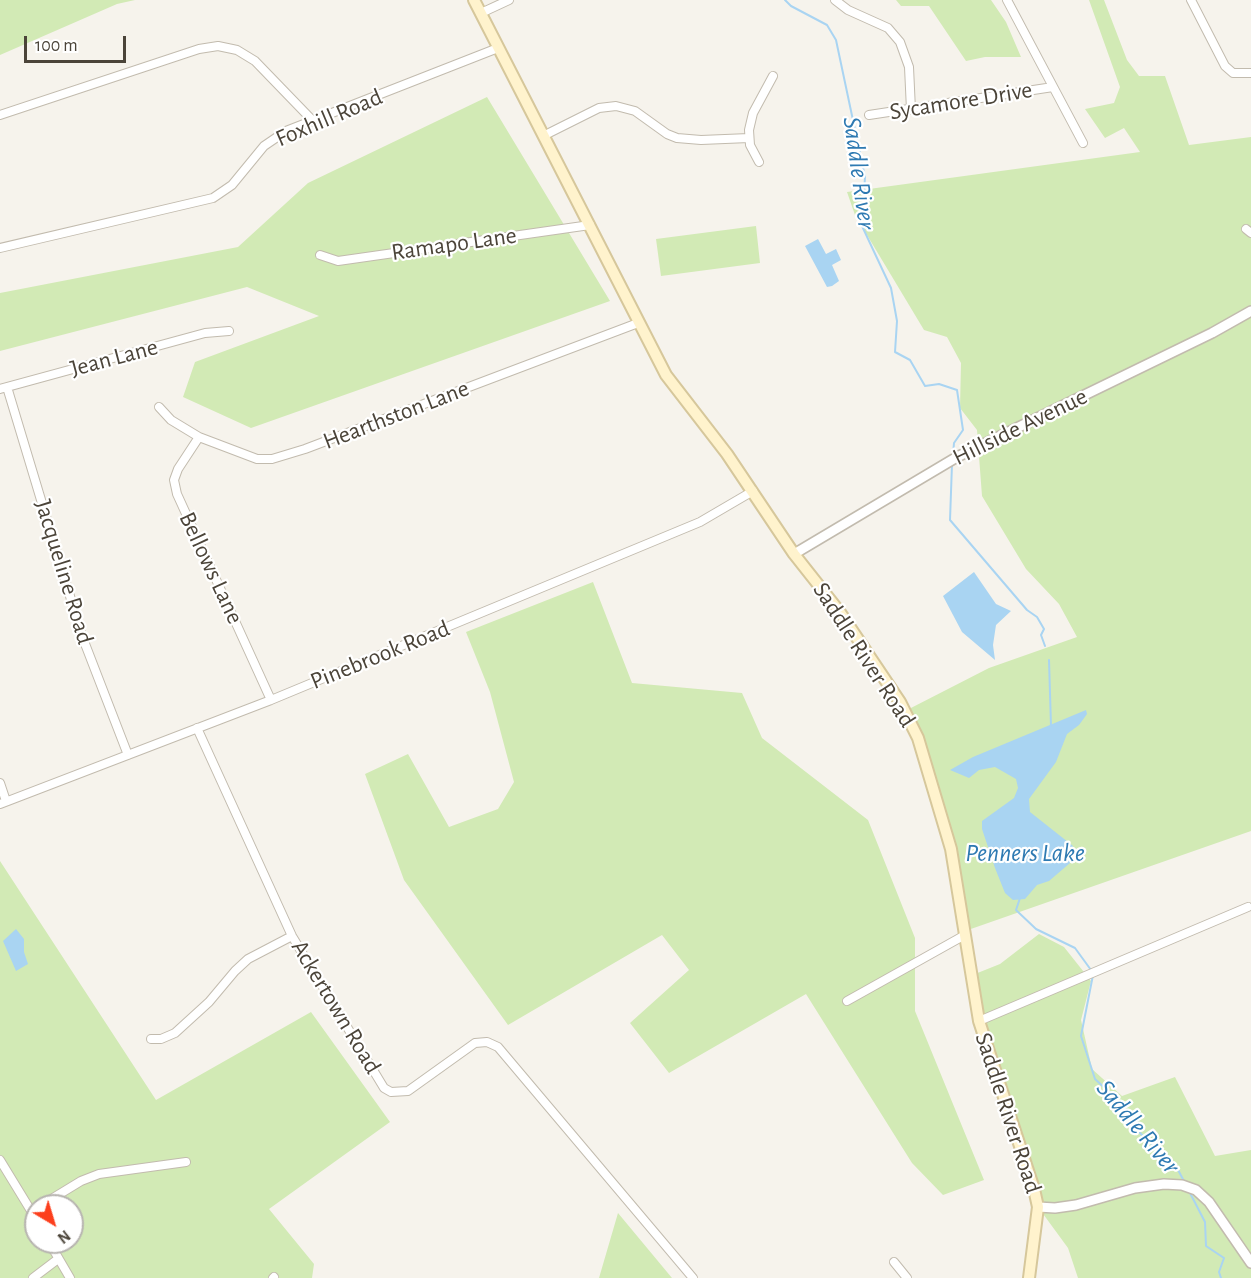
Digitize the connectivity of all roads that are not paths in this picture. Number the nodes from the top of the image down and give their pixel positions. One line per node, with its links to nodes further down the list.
1 (474, 0): 6 (main road, Saddle River Road)
2 (509, 0): 6 (street)
3 (835, 0): 11 (street)
4 (1007, 0): 10 (street)
5 (1191, 0): 8 (street)
6 (481, 13): 7 (main road, Saddle River Road)
7 (498, 48): 14 (street, Foxhill Road); 15 (main road, Saddle River Road)
8 (1251, 73)
9 (773, 76): 16 (street)
10 (1053, 87): 11 (street, Sycamore Drive); 17 (street)
11 (911, 110): 13 (street, Sycamore Drive)
12 (0, 115): 14 (street)
13 (869, 115)
14 (314, 122): 20 (street, Foxhill Road)
15 (543, 136): 16 (street); 19 (main road, Saddle River Road)
16 (749, 138): 18 (street)
17 (1083, 143)
18 (759, 162)
19 (590, 225): 21 (street, Ramapo Lane); 23 (main road, Saddle River Road)
20 (0, 248)
21 (320, 255)
22 (1251, 310): 29 (street, Hillside Avenue)
23 (638, 323): 27 (street, Hearthston Lane); 28 (main road, Saddle River Road)
24 (229, 331): 25 (street, Jean Lane)
25 (3, 388): 32 (street, Jacqueline Road)
26 (159, 407): 27 (street, Hearthston Lane)
27 (199, 437): 30 (street, Bellows Lane)
28 (753, 490): 29 (main road, Saddle River Road); 30 (street, Pinebrook Road)
29 (794, 554): 36 (main road, Saddle River Road)
30 (271, 700): 31 (street, Pinebrook Road)
31 (197, 728): 32 (street, Pinebrook Road); 37 (street, Ackertown Road)
32 (128, 755): 34 (street, Pinebrook Road)
33 (0, 783): 34 (street)
34 (3, 802)
35 (1248, 907): 39 (street)
36 (965, 935): 38 (street); 39 (main road, Saddle River Road)
37 (292, 936): 40 (street); 52 (street, Ackertown Road)
38 (847, 1001)
39 (979, 1021): 45 (main road, Saddle River Road)
40 (151, 1039)
41 (0, 1160): 43 (street)
42 (186, 1162): 44 (street)
43 (25, 1194)
44 (60, 1194)
45 (1038, 1207): 49 (street); 54 (main road, Saddle River Road)
46 (55, 1254): 47 (street)
47 (58, 1259): 50 (street); 51 (street)
48 (894, 1262): 53 (street)
49 (1251, 1263)
50 (33, 1278)
51 (70, 1278)
52 (693, 1278)
53 (907, 1278)
54 (1029, 1278)

